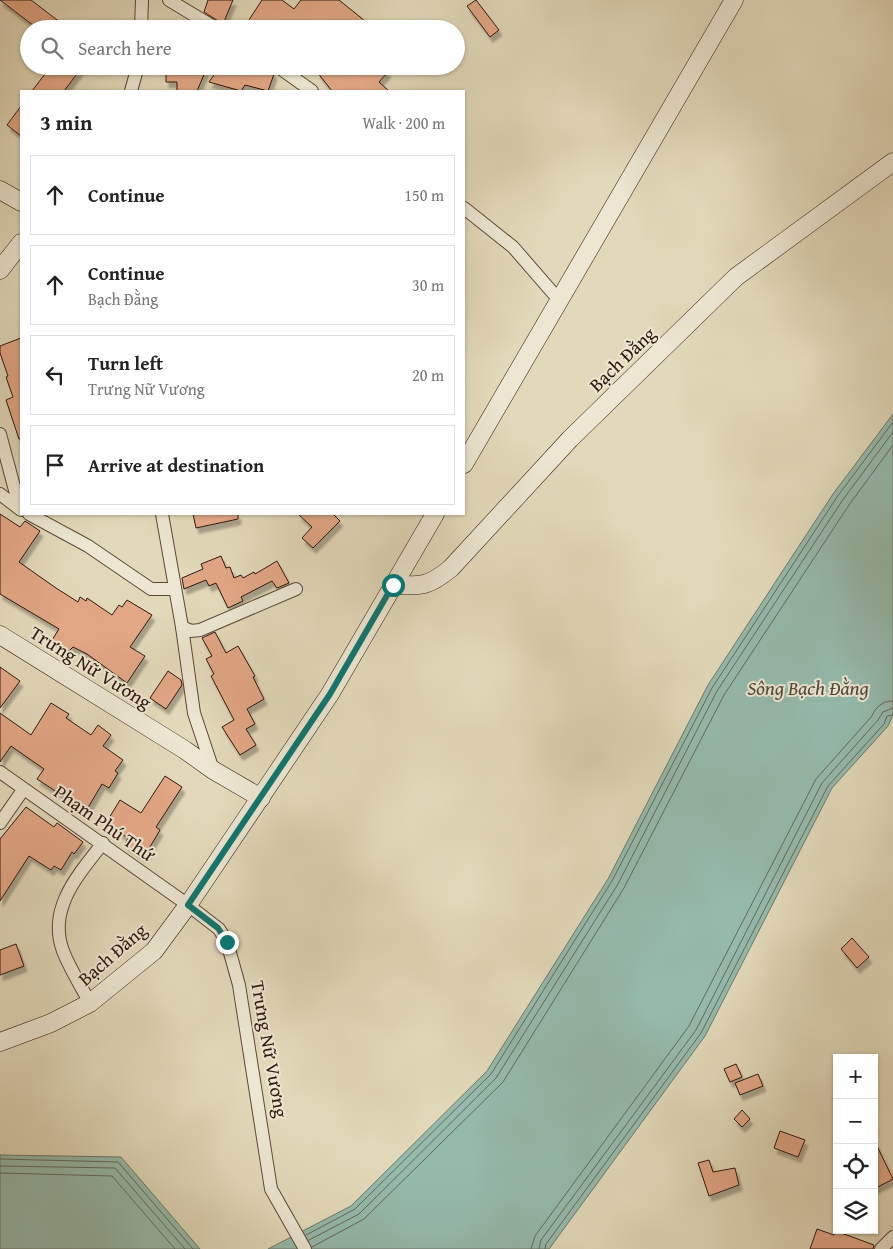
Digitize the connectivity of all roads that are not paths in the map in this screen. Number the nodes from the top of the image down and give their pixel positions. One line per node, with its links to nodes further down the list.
1 (142, 0): 4 (street)
2 (169, 0): 5 (street)
3 (734, 0): 16 (street)
4 (141, 20)
5 (202, 20)
6 (135, 75): 8 (street)
7 (290, 75): 9 (street)
8 (131, 90)
9 (311, 90)
10 (893, 162): 25 (street, Bạch Đằng)
11 (0, 190): 12 (street)
12 (20, 201)
13 (465, 209): 16 (street)
14 (20, 244): 15 (street)
15 (0, 270)
16 (559, 300): 18 (street)
17 (0, 434): 20 (street)
18 (465, 462)
19 (0, 494): 21 (street)
20 (20, 501)
21 (20, 509)
22 (30, 515): 26 (street)
23 (162, 515): 26 (street)
24 (434, 515): 25 (street, Bạch Đằng)
25 (393, 585): 33 (street, Bạch Đằng)
26 (175, 589): 28 (street)
27 (296, 590): 28 (street)
28 (182, 627): 30 (street)
29 (1, 639): 30 (street, Trưng Nữ Vương)
30 (213, 770): 33 (street, Trưng Nữ Vương)
31 (0, 772): 32 (street, Phạm Phú Thứ)
32 (23, 790): 34 (street); 35 (street, Phạm Phú Thứ)
33 (262, 798): 36 (street, Bạch Đằng)
34 (0, 823)
35 (102, 843): 36 (street, Phạm Phú Thứ); 37 (street)
36 (188, 905): 37 (street, Bạch Đằng); 40 (street, Trưng Nữ Vương)
37 (90, 1003): 38 (street, Bạch Đằng)
38 (0, 1042)
39 (893, 1237): 41 (street)
40 (305, 1249)
41 (881, 1249)

